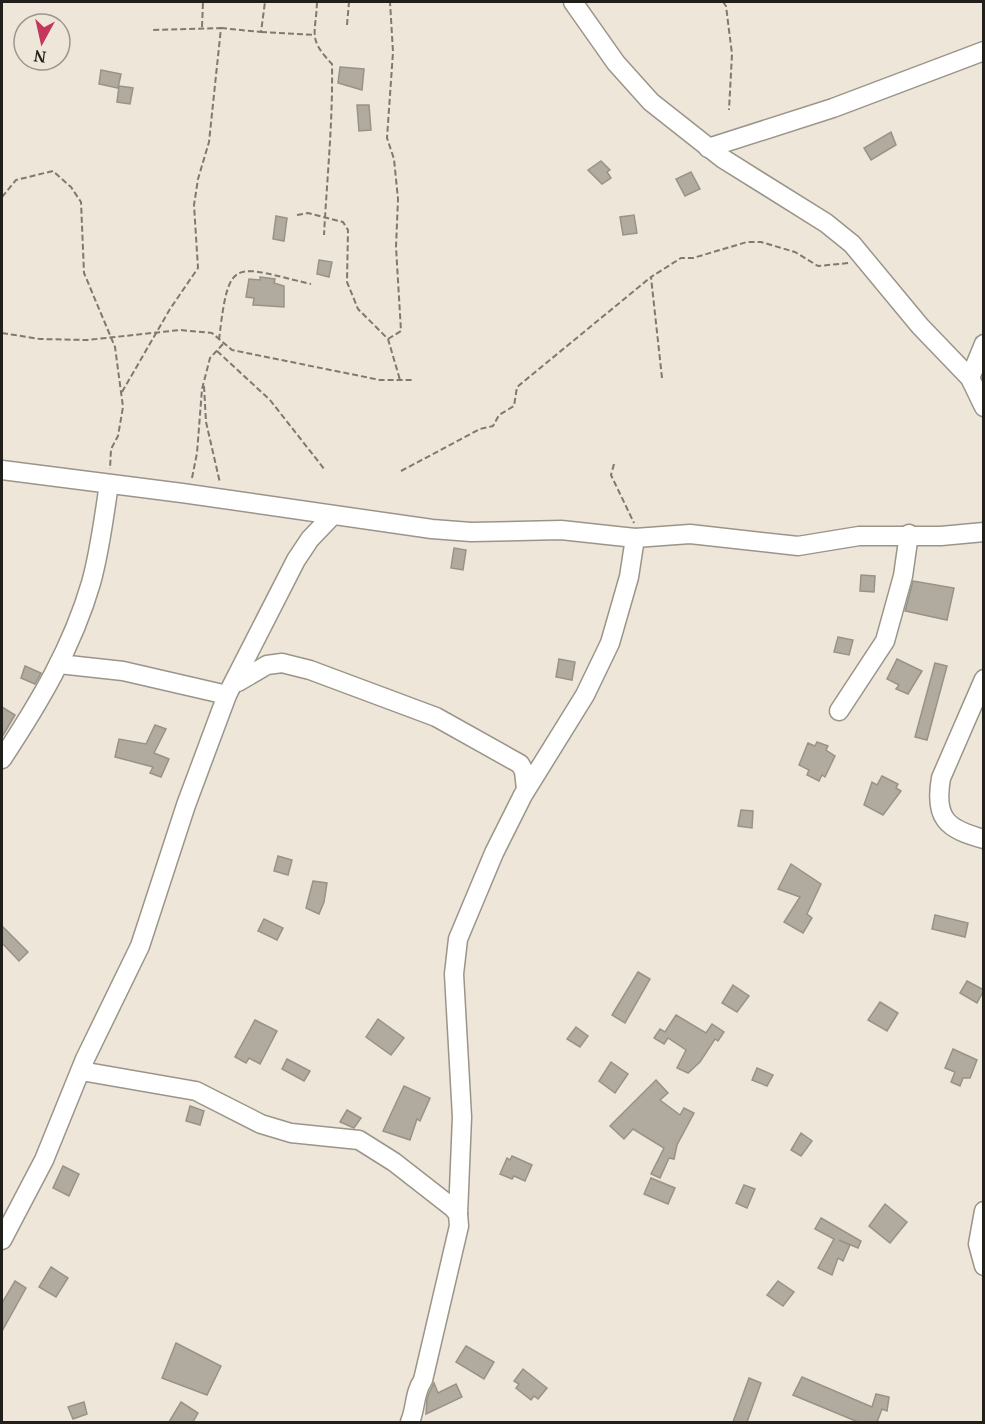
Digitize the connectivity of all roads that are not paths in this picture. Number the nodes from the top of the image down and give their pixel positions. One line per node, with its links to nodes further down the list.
1 (573, 2): 3 (street)
2 (984, 51): 3 (street)
3 (708, 148): 5 (street)
4 (984, 344): 5 (street)
5 (970, 378): 6 (street)
6 (984, 407)
7 (2, 470): 8 (street)
8 (109, 484): 9 (street); 13 (street)
9 (332, 516): 12 (street); 15 (street)
10 (984, 532): 11 (street)
11 (909, 534): 12 (street); 16 (street)
12 (635, 538): 18 (street)
13 (60, 664): 15 (street); 17 (street)
14 (984, 680): 19 (street)
15 (230, 691): 18 (street); 20 (street)
16 (839, 711)
17 (2, 759)
18 (526, 789): 22 (street)
19 (984, 839)
20 (81, 1071): 22 (street); 23 (street)
21 (984, 1211): 24 (street)
22 (458, 1214): 25 (street)
23 (2, 1240)
24 (984, 1266)
25 (410, 1422)

